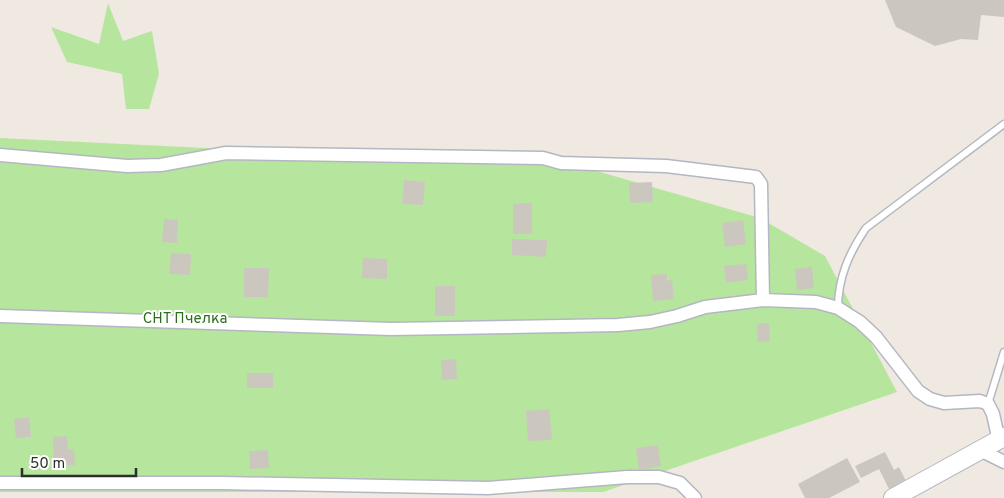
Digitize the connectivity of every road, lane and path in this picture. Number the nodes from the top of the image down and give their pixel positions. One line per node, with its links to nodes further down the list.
1 (1004, 124): 4 (lane)
2 (0, 155): 3 (street)
3 (763, 300): 4 (street); 5 (street)
4 (838, 308): 7 (street)
5 (0, 316)
6 (1004, 352): 7 (lane)
7 (988, 404): 8 (street)
8 (1001, 439): 9 (main road)
9 (982, 451): 10 (street); 13 (main road)
10 (1004, 462)
11 (0, 483): 12 (street)
12 (695, 498)
13 (893, 498)

